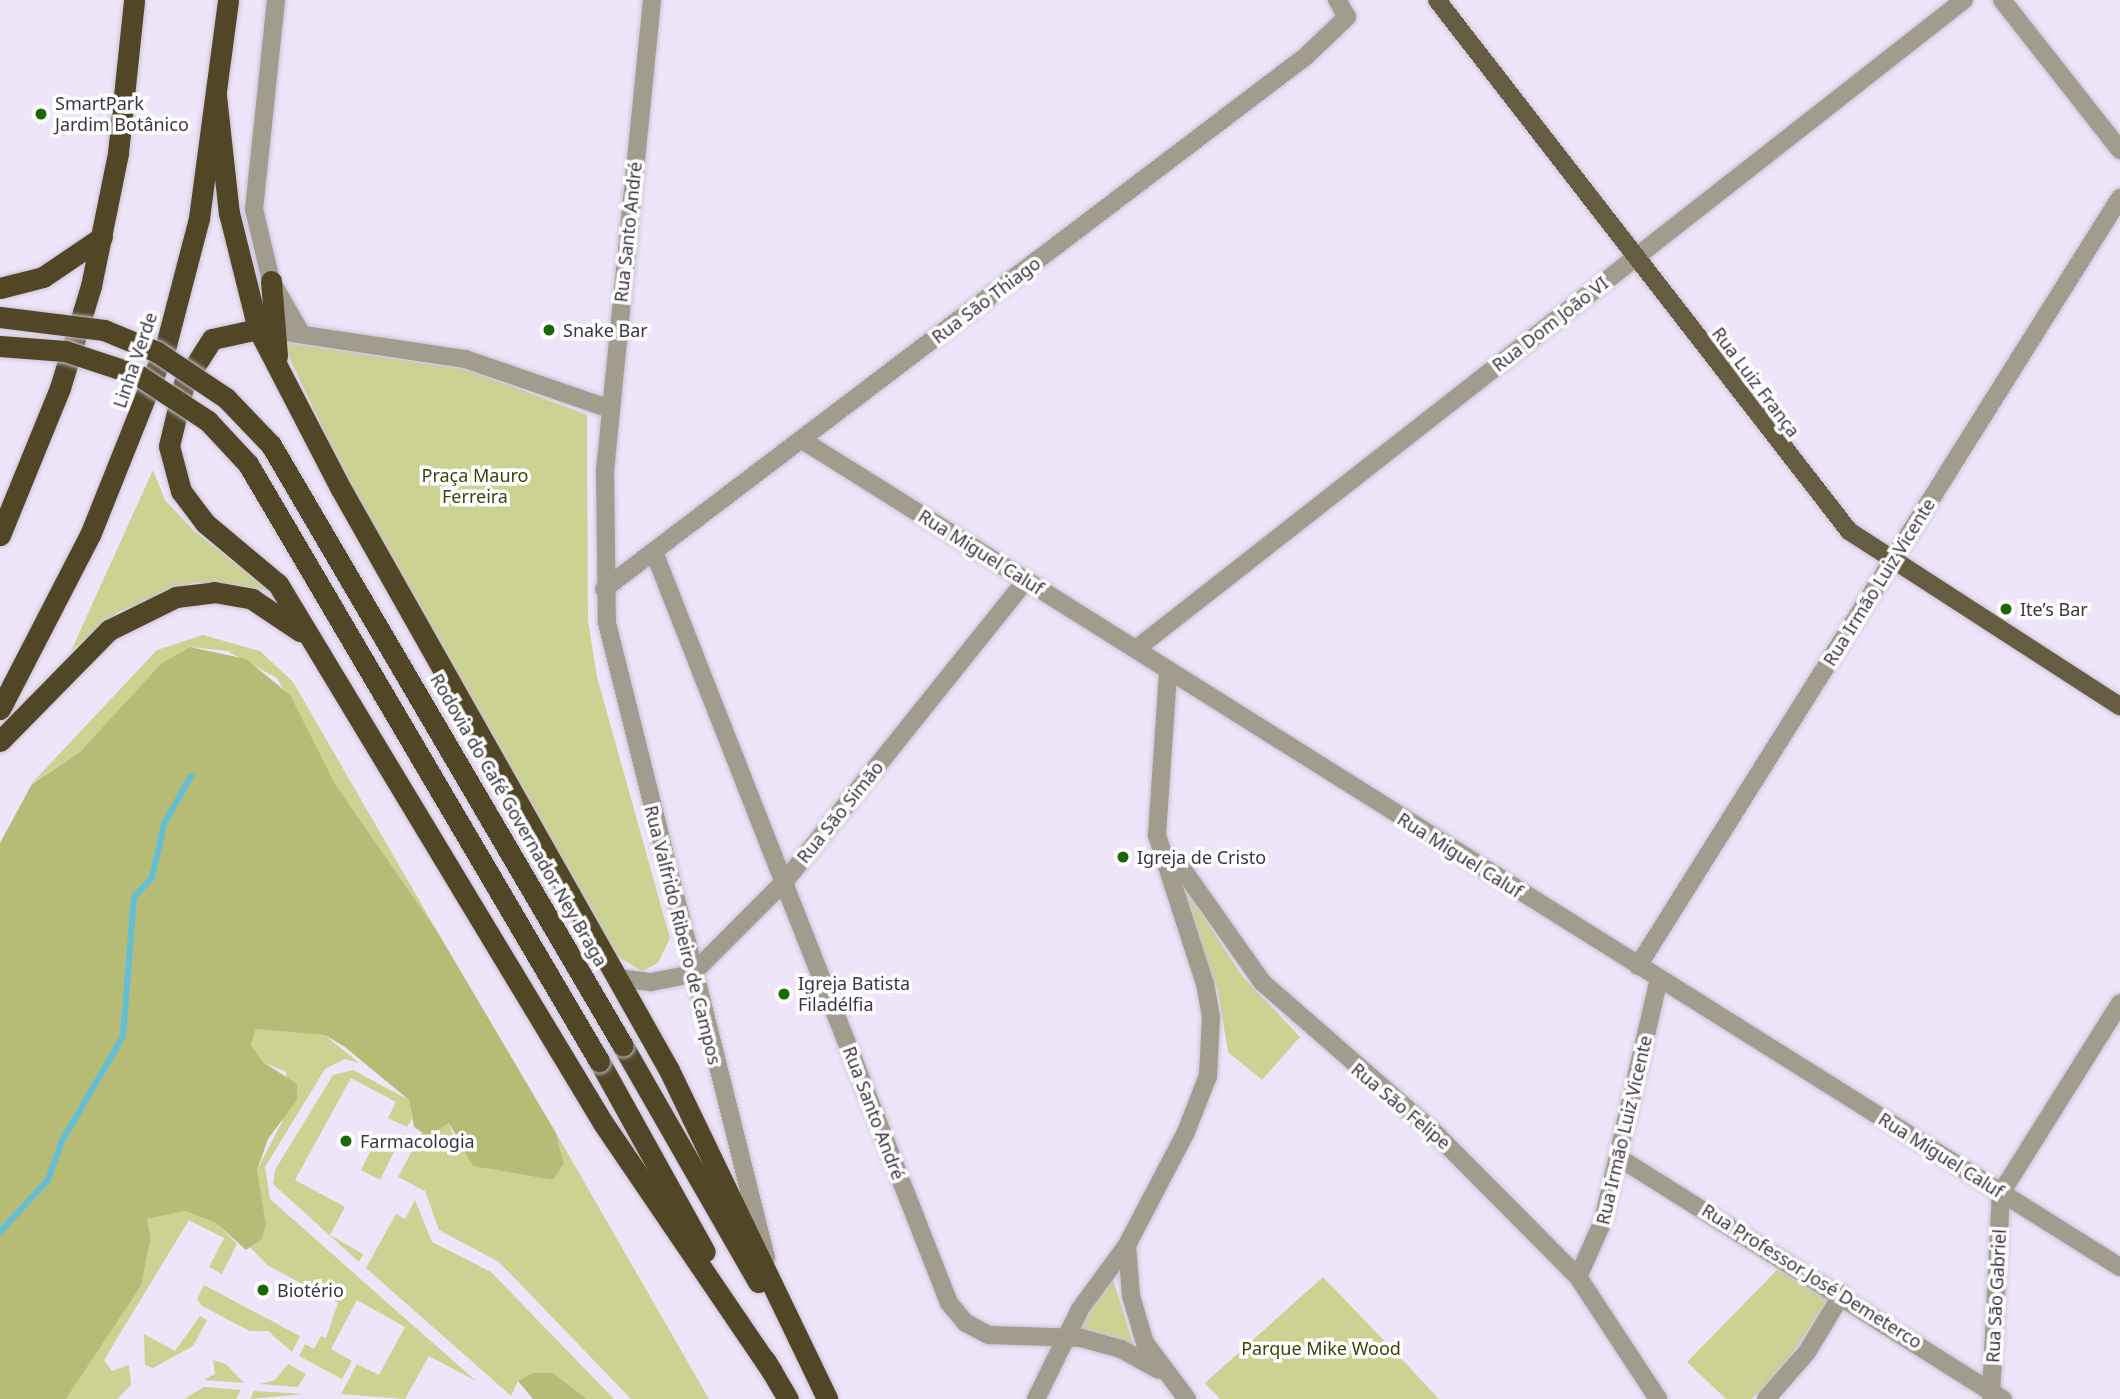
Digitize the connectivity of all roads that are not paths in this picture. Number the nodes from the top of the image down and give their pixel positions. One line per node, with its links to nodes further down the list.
1 (134, 0): 12 (highway)
2 (276, 0): 14 (street)
3 (652, 0): 20 (street, Rua Santo André)
4 (1337, 0): 21 (street, Rua São Thiago)
5 (1437, 0): 13 (main road, Rua Luiz França)
6 (1964, 0): 13 (street, Rua Dom João VI)
7 (2002, 0): 10 (street)
8 (229, 5): 9 (highway, Linha Verde)
9 (216, 96): 17 (highway); 32 (highway, Linha Verde)
10 (2120, 150)
11 (2120, 198): 25 (street, Rua Irmão Luiz Vicente)
12 (102, 237): 15 (highway); 22 (highway)
13 (1634, 258): 25 (main road, Rua Luiz França); 29 (street, Rua Dom João VI)
14 (271, 281): 17 (highway); 18 (street)
15 (0, 288)
16 (0, 317): 53 (highway, Rodovia do Café Governador Ney Braga, bridge)
17 (266, 329): 18 (street); 28 (highway); 38 (highway)
18 (301, 333): 20 (street)
19 (0, 346): 50 (highway, bridge)
20 (610, 409): 27 (street, Rua Santo André)
21 (802, 440): 24 (street, Rua São Thiago); 26 (street, Rua Miguel Caluf)
22 (5, 514): 23 (highway)
23 (0, 534)
24 (654, 552): 27 (street, Rua São Thiago); 35 (street, Rua Santo André)
25 (1891, 562): 31 (main road, Rua Luiz França); 36 (street, Rua Irmão Luiz Vicente)
26 (1026, 580): 29 (street, Rua Miguel Caluf); 35 (street, Rua São Simão)
27 (604, 589): 37 (street, Rua Valfrido Ribeiro de Campos)
28 (321, 649): 33 (highway); 50 (highway)
29 (1136, 649): 30 (street, Rua Miguel Caluf)
30 (1168, 672): 34 (street); 36 (street, Rua Miguel Caluf)
31 (2120, 706)
32 (0, 709)
33 (0, 741)
34 (1160, 858): 43 (street); 45 (street, Rua São Felipe)
35 (785, 881): 37 (street, Rua São Simão); 48 (street, Rua Santo André)
36 (1638, 966): 39 (street, Rua Miguel Caluf)
37 (692, 974): 38 (street); 46 (street, Rua Valfrido Ribeiro de Campos)
38 (617, 978): 46 (highway)
39 (1659, 979): 41 (street, Rua Irmão Luiz Vicente); 42 (street, Rua Miguel Caluf)
40 (2120, 1003): 42 (street)
41 (1618, 1157): 45 (street, Rua Irmão Luiz Vicente); 47 (street, Rua Professor José Demeterco)
42 (2001, 1193): 44 (street, Rua Miguel Caluf); 51 (street, Rua São Gabriel)
43 (1128, 1245): 48 (street); 49 (street)
44 (2120, 1267)
45 (1578, 1277): 56 (street, Rua São Felipe)
46 (771, 1278): 53 (highway)
47 (1842, 1294): 51 (street, Rua Professor José Demeterco); 57 (street)
48 (1066, 1336): 49 (street, Rua Santo André); 54 (street)
49 (1159, 1370): 55 (street)
50 (772, 1372): 52 (highway)
51 (1995, 1395)
52 (788, 1399)
53 (826, 1399)
54 (1035, 1399)
55 (1187, 1399)
56 (1658, 1399)
57 (1766, 1399)

